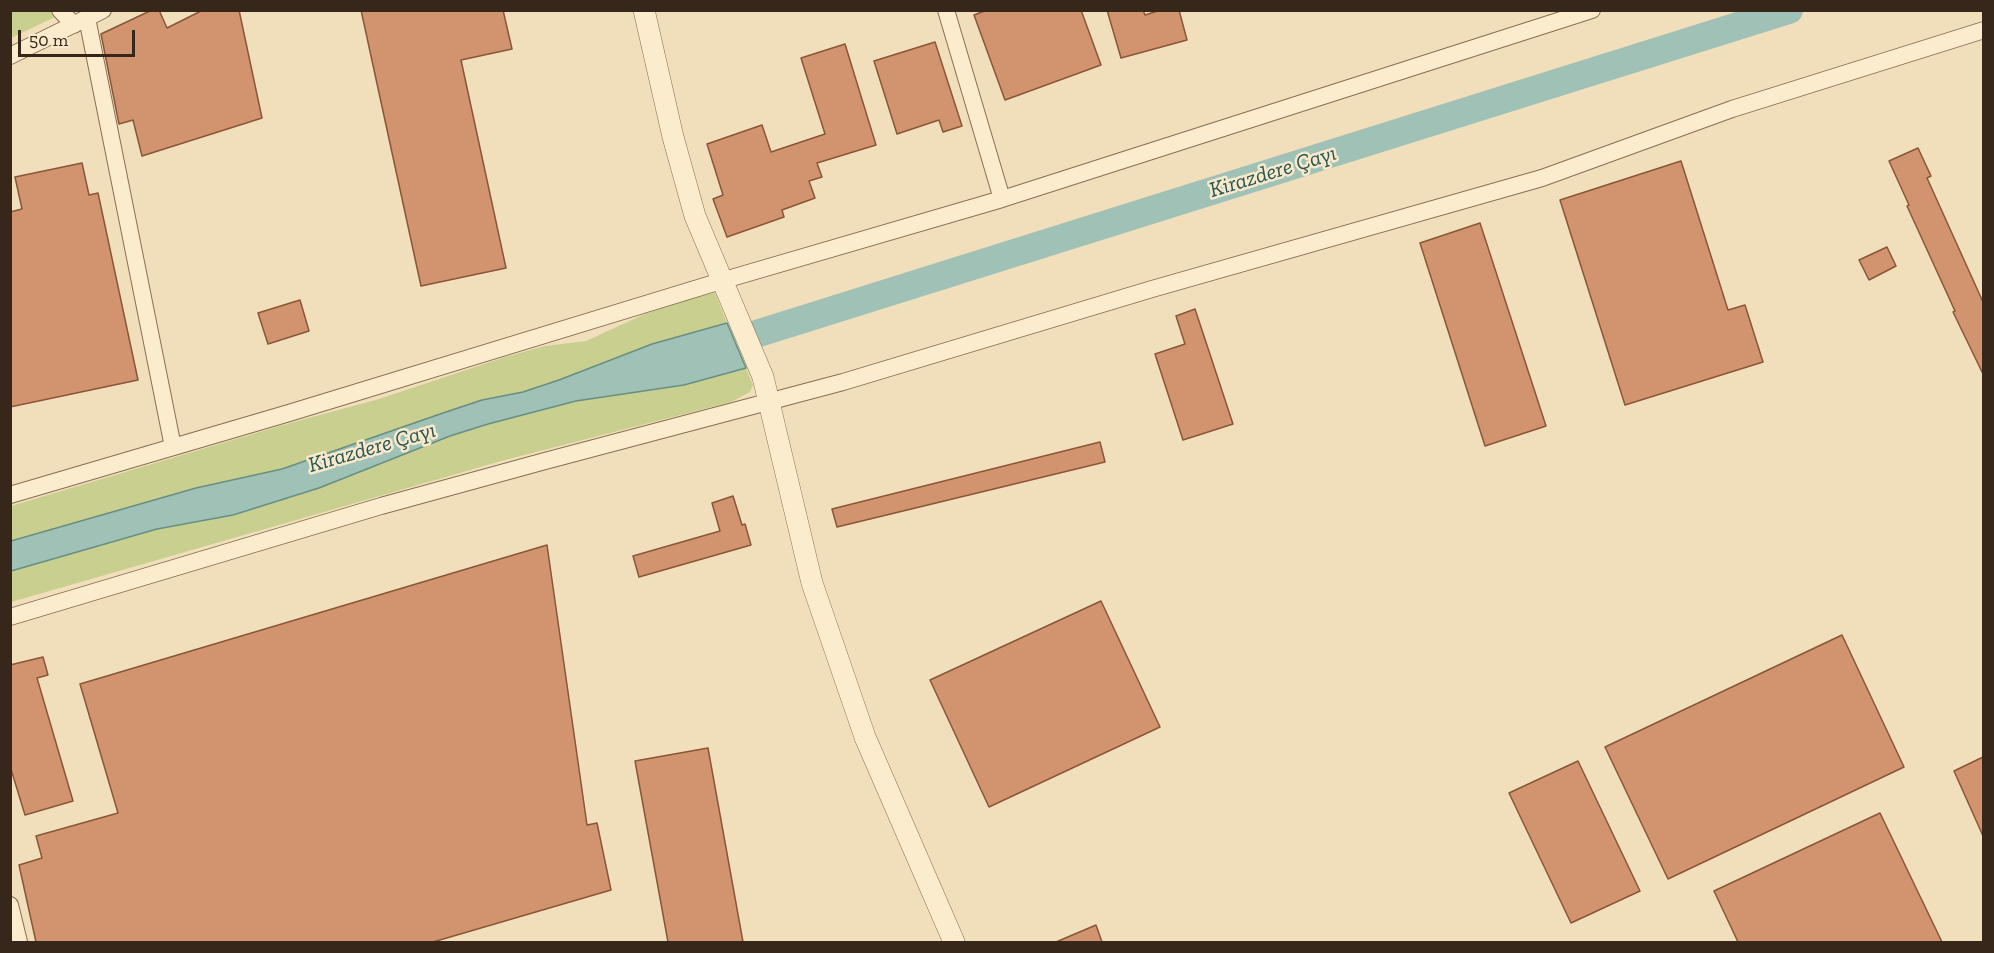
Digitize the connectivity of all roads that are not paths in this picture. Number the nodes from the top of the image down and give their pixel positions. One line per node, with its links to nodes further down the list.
1 (60, 10): 6 (street)
2 (103, 10): 6 (street)
3 (644, 10): 10 (street)
4 (946, 10): 9 (street)
5 (1592, 10): 9 (street)
6 (80, 22): 8 (street); 12 (street)
7 (1983, 30): 11 (street)
8 (10, 56)
9 (1002, 199): 10 (street)
10 (721, 281): 11 (street); 12 (street)
11 (769, 402): 14 (street); 17 (street)
12 (173, 447): 13 (street)
13 (10, 495)
14 (10, 617)
15 (10, 905): 16 (street)
16 (19, 942)
17 (954, 942)

